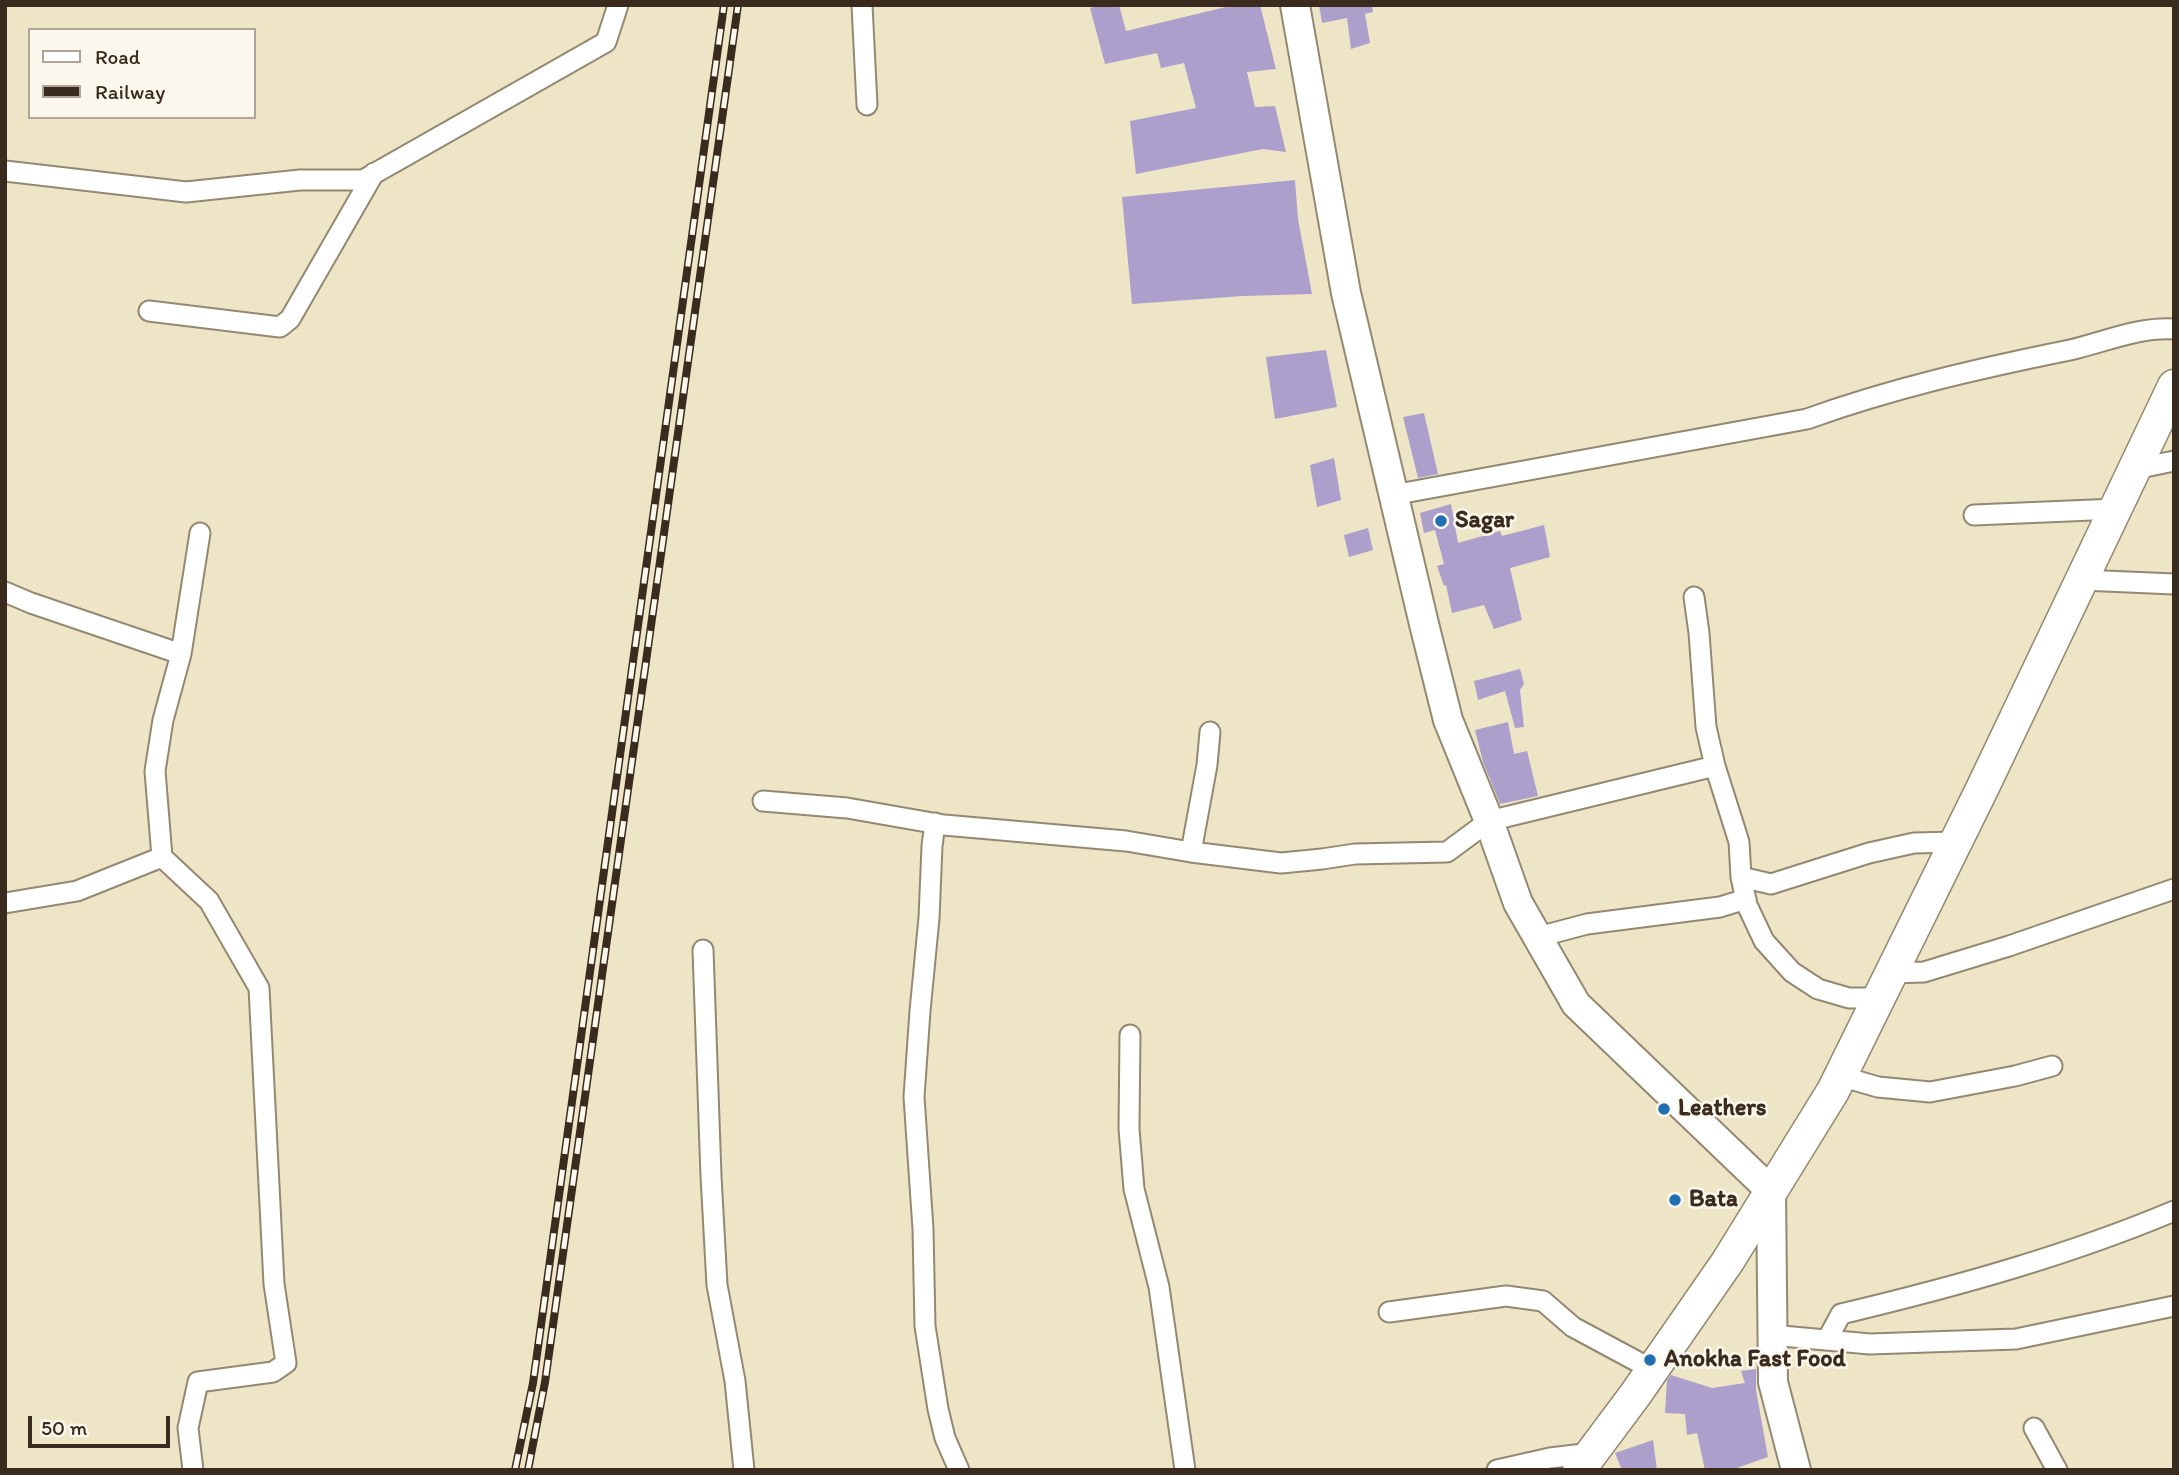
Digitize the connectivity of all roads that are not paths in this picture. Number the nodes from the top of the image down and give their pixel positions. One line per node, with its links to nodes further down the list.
1 (618, 5): 8 (street)
2 (862, 5): 6 (street)
3 (1282, 5): 22 (main road)
4 (1295, 5): 22 (main road)
5 (1306, 5): 14 (main road)
6 (867, 105)
7 (5, 171): 8 (street)
8 (374, 173): 9 (street)
9 (149, 312)
10 (2174, 328): 14 (street)
11 (2174, 386): 13 (main road)
12 (2174, 461): 13 (street)
13 (2135, 469): 15 (main road)
14 (1409, 492): 22 (main road)
15 (2116, 509): 16 (street); 18 (main road)
16 (1974, 515)
17 (200, 533): 23 (street)
18 (2081, 580): 19 (street); 29 (main road)
19 (2174, 584)
20 (5, 592): 23 (street)
21 (1694, 597): 25 (street)
22 (1424, 624): 27 (main road)
23 (181, 654): 31 (street)
24 (1210, 732): 30 (street)
25 (1715, 766): 27 (street); 32 (street)
26 (763, 801): 28 (street)
27 (1489, 821): 30 (street); 36 (main road)
28 (935, 823): 30 (street); 53 (street)
29 (1956, 842): 32 (street); 38 (main road)
30 (1191, 852)
31 (162, 856): 35 (street); 51 (street)
32 (1741, 877): 34 (street)
33 (2174, 889): 38 (street)
34 (1746, 899): 36 (street); 38 (street)
35 (5, 903)
36 (1538, 937): 42 (main road)
37 (703, 950): 52 (street)
38 (1885, 986): 41 (main road)
39 (1130, 1035): 54 (street)
40 (2052, 1066): 41 (street)
41 (1840, 1076): 42 (main road)
42 (1771, 1191): 46 (main road); 48 (main road)
43 (2174, 1211): 47 (street)
44 (2174, 1306): 47 (street)
45 (1389, 1312): 48 (street)
46 (1771, 1335): 47 (street); 56 (main road)
47 (1826, 1340)
48 (1653, 1370): 50 (main road)
49 (2034, 1428): 57 (street)
50 (1586, 1461): 55 (street)
51 (193, 1470)
52 (744, 1470)
53 (959, 1470)
54 (1185, 1470)
55 (1497, 1470)
56 (1796, 1470)
57 (2057, 1470)

